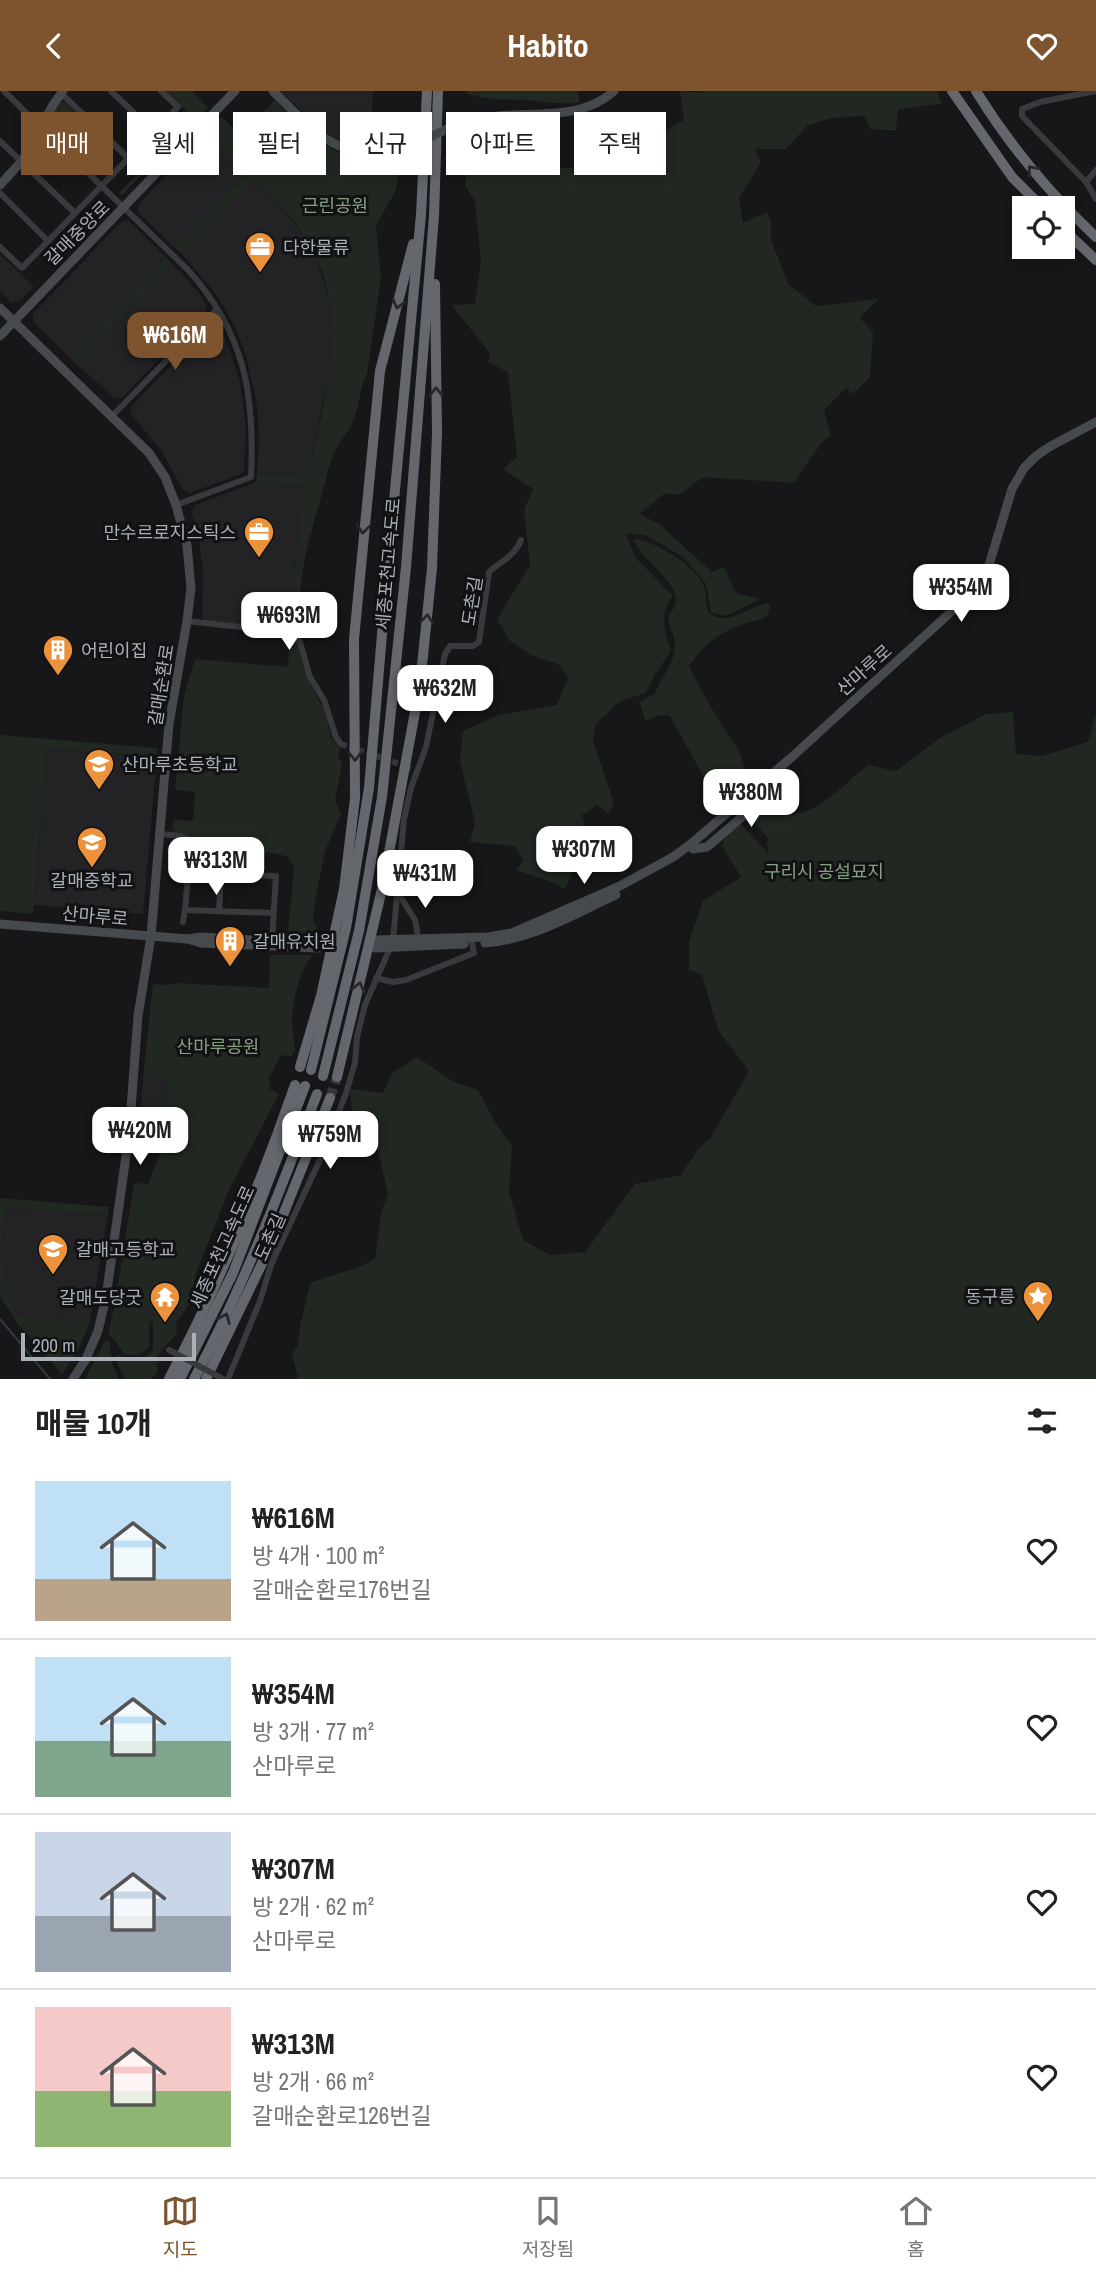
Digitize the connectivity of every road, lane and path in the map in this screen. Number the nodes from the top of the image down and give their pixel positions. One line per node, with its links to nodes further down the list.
1 (4, 91): 13 (street)
2 (111, 91): 15 (street)
3 (161, 91): 16 (street)
4 (235, 91): 31 (street, 갈매중앙로)
5 (273, 91): 8 (street, bridge)
6 (427, 91): 33 (highway, 세종포천고속도로)
7 (438, 91): 34 (highway, 세종포천고속도로)
8 (614, 91)
9 (951, 91): 29 (highway)
10 (976, 91): 35 (highway, one-way to 10)
11 (61, 92): 14 (street); 18 (street)
12 (1096, 92): 25 (street)
13 (26, 112)
14 (50, 112)
15 (133, 112)
16 (173, 112)
17 (0, 141): 19 (street)
18 (127, 158)
19 (21, 160)
20 (127, 160): 27 (street)
21 (21, 162): 26 (street)
22 (1096, 170): 25 (street)
23 (36, 175): 32 (street)
24 (91, 175): 27 (street)
25 (1086, 182): 30 (street)
26 (0, 185)
27 (102, 186): 31 (street); 32 (street)
28 (0, 194): 37 (street)
29 (1031, 196)
30 (1096, 199)
31 (124, 208): 41 (street); 42 (street, 갈매중앙로)
32 (75, 213): 37 (street)
33 (421, 215): 33 (highway, 세종포천고속도로, one-way to 33)
34 (434, 216): 68 (highway, 세종포천고속도로); 69 (highway, one-way to 34)
35 (1096, 237)
36 (1075, 240): 39 (highway)
37 (48, 241): 38 (street)
38 (0, 247)
39 (1096, 260)
40 (0, 308): 42 (street, 갈매순환로)
41 (217, 309): 44 (street); 46 (street)
42 (13, 320): 43 (street, 갈매중앙로); 44 (street, 갈매순환로)
43 (0, 336)
44 (113, 415): 46 (street, 갈매순환로)
45 (1096, 422): 50 (street, 산마루로)
46 (176, 505): 48 (street, 갈매순환로)
47 (521, 541): 54 (street, 도촌길)
48 (187, 621): 49 (street); 51 (street, 갈매순환로)
49 (341, 744)
50 (757, 788): 63 (street, 산마루로); 63 (street, 산마루로)
51 (161, 834): 52 (street); 60 (street, 갈매순환로)
52 (196, 846): 53 (street); 55 (street)
53 (221, 874): 56 (street); 57 (street)
54 (397, 898): 64 (street); 66 (street, 도촌길)
55 (186, 910): 56 (street); 58 (street)
56 (219, 911): 57 (street)
57 (273, 913): 62 (street)
58 (183, 922)
59 (0, 924): 60 (street, 산마루로)
60 (151, 936): 61 (street, 산마루로); 73 (street, 갈매순환로)
61 (188, 939): 62 (street, 산마루로); 62 (street, 산마루로)
62 (272, 941)
63 (471, 941): 64 (street, 산마루로); 67 (street)
64 (419, 943): 66 (street, 산마루로)
65 (376, 944): 66 (street, 산마루로)
66 (391, 944): 67 (street, 도촌길)
67 (376, 978): 78 (street, 도촌길)
68 (323, 1076)
69 (337, 1077)
70 (317, 1094): 76 (highway, 세종포천고속도로, one-way to 70)
71 (330, 1098): 77 (highway)
72 (169, 1350): 78 (street, bridge)
73 (73, 1379)
74 (169, 1379): 75 (highway, 세종포천고속도로)
75 (180, 1379)
76 (194, 1379)
77 (206, 1379)
78 (225, 1379)

